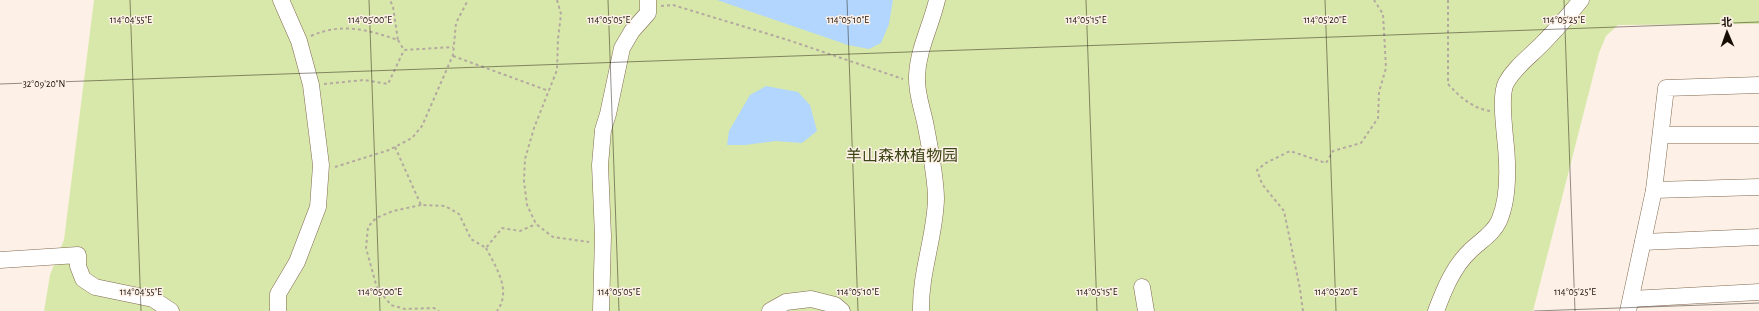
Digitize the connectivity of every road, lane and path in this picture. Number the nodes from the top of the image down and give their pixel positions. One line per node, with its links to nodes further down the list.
1 (281, 0): 11 (street)
2 (390, 0): 10 (path)
3 (468, 0): 12 (path)
4 (557, 0): 18 (path)
5 (938, 0): 15 (street)
6 (1374, 0): 45 (path)
7 (1448, 0): 19 (path)
8 (1581, 0): 19 (street)
9 (648, 3): 15 (path); 30 (street)
10 (398, 40): 11 (path); 13 (path)
11 (299, 41): 17 (street)
12 (453, 47): 13 (path); 14 (path)
13 (404, 50): 17 (path)
14 (453, 55): 18 (path); 22 (path)
15 (917, 81): 43 (street)
16 (1759, 85): 20 (street)
17 (311, 86): 23 (street)
18 (549, 92): 27 (path)
19 (1502, 114): 46 (street)
20 (1660, 135): 21 (street); 25 (street)
21 (1759, 135)
22 (396, 147): 23 (path); 26 (path)
23 (320, 172): 37 (street)
24 (1759, 187): 25 (street)
25 (1654, 190): 29 (street)
26 (421, 205): 31 (path); 38 (path)
27 (536, 224): 30 (path); 31 (path)
28 (1759, 237): 29 (street)
29 (1643, 242): 35 (street)
30 (603, 243): 40 (street)
31 (486, 248): 39 (path)
32 (0, 260): 36 (street)
33 (1142, 287): 44 (street)
34 (1759, 292): 35 (street)
35 (1629, 305)
36 (171, 311)
37 (278, 311)
38 (439, 311)
39 (497, 311)
40 (601, 311)
41 (770, 311): 42 (street)
42 (842, 311)
43 (921, 311)
44 (1146, 311)
45 (1303, 311)
46 (1436, 311)

